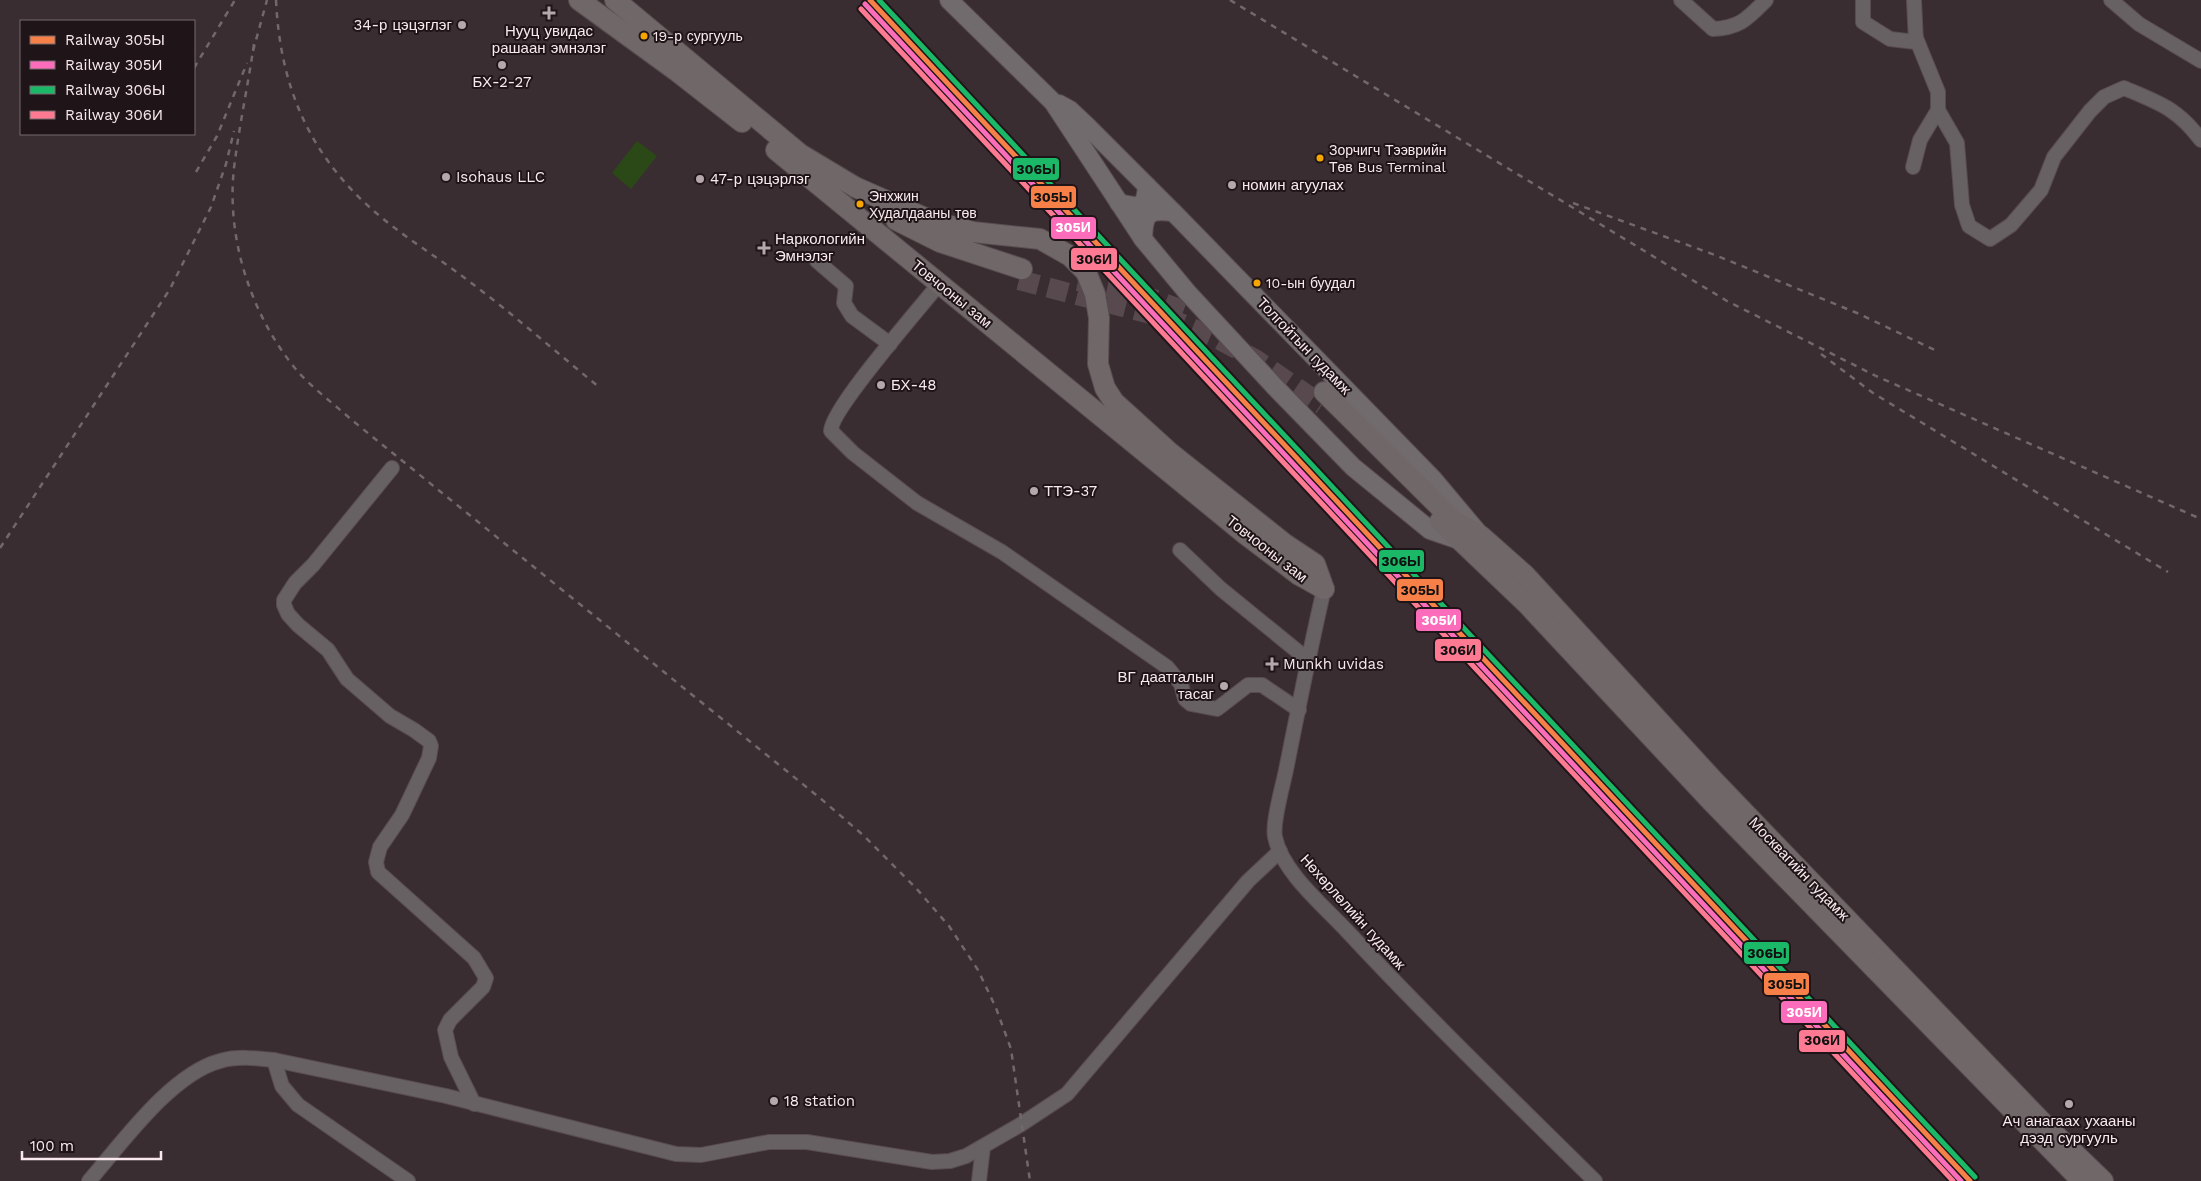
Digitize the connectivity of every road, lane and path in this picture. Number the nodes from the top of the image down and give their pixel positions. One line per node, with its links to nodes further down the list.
1 (579, 0): 19 (highway, Товчооны зам)
2 (615, 0): 16 (highway, Товчооны зам)
3 (949, 0): 11 (main road, Толгойтын гудамж)
4 (1681, 0): 5 (street)
5 (1766, 0)
6 (1863, 0): 9 (street)
7 (1914, 0): 9 (street)
8 (2110, 0): 10 (street)
9 (1916, 38): 12 (street)
10 (2201, 61)
11 (1054, 102): 15 (main road, Толгойтын гудамж); 17 (main road, Толгойтын гудамж)
12 (1938, 110): 13 (street); 14 (street)
13 (2201, 140)
14 (1914, 167)
15 (1147, 186): 17 (main road); 18 (main road, Толгойтын гудамж)
16 (855, 187): 19 (highway); 28 (highway, Товчооны зам)
17 (1119, 203): 20 (main road, Толгойтын гудамж)
18 (1173, 212): 20 (main road); 25 (main road, Толгойтын гудамж)
19 (855, 216): 22 (highway, Товчооны зам)
20 (1143, 239): 26 (main road, Толгойтын гудамж)
21 (817, 261): 23 (street)
22 (939, 284): 23 (street); 28 (highway, Товчооны зам)
23 (890, 344): 30 (street)
24 (392, 468): 33 (street)
25 (1481, 536): 26 (highway, Москвагийн гудамж); 40 (highway, Москвагийн гудамж)
26 (1459, 540): 39 (highway, Москвагийн гудамж)
27 (1180, 550): 29 (street)
28 (1324, 589): 29 (street, Нөхөрлөлийн гудамж)
29 (1307, 659): 30 (street, Нөхөрлөлийн гудамж)
30 (1299, 710): 31 (street, Нөхөрлөлийн гудамж)
31 (1280, 851): 34 (street); 38 (street, Нөхөрлөлийн гудамж)
32 (274, 1060): 33 (street); 35 (street); 36 (street)
33 (474, 1104): 34 (street)
34 (983, 1147): 37 (street)
35 (89, 1181)
36 (408, 1181)
37 (979, 1181)
38 (1595, 1181)
39 (2082, 1181)
40 (2104, 1181)

